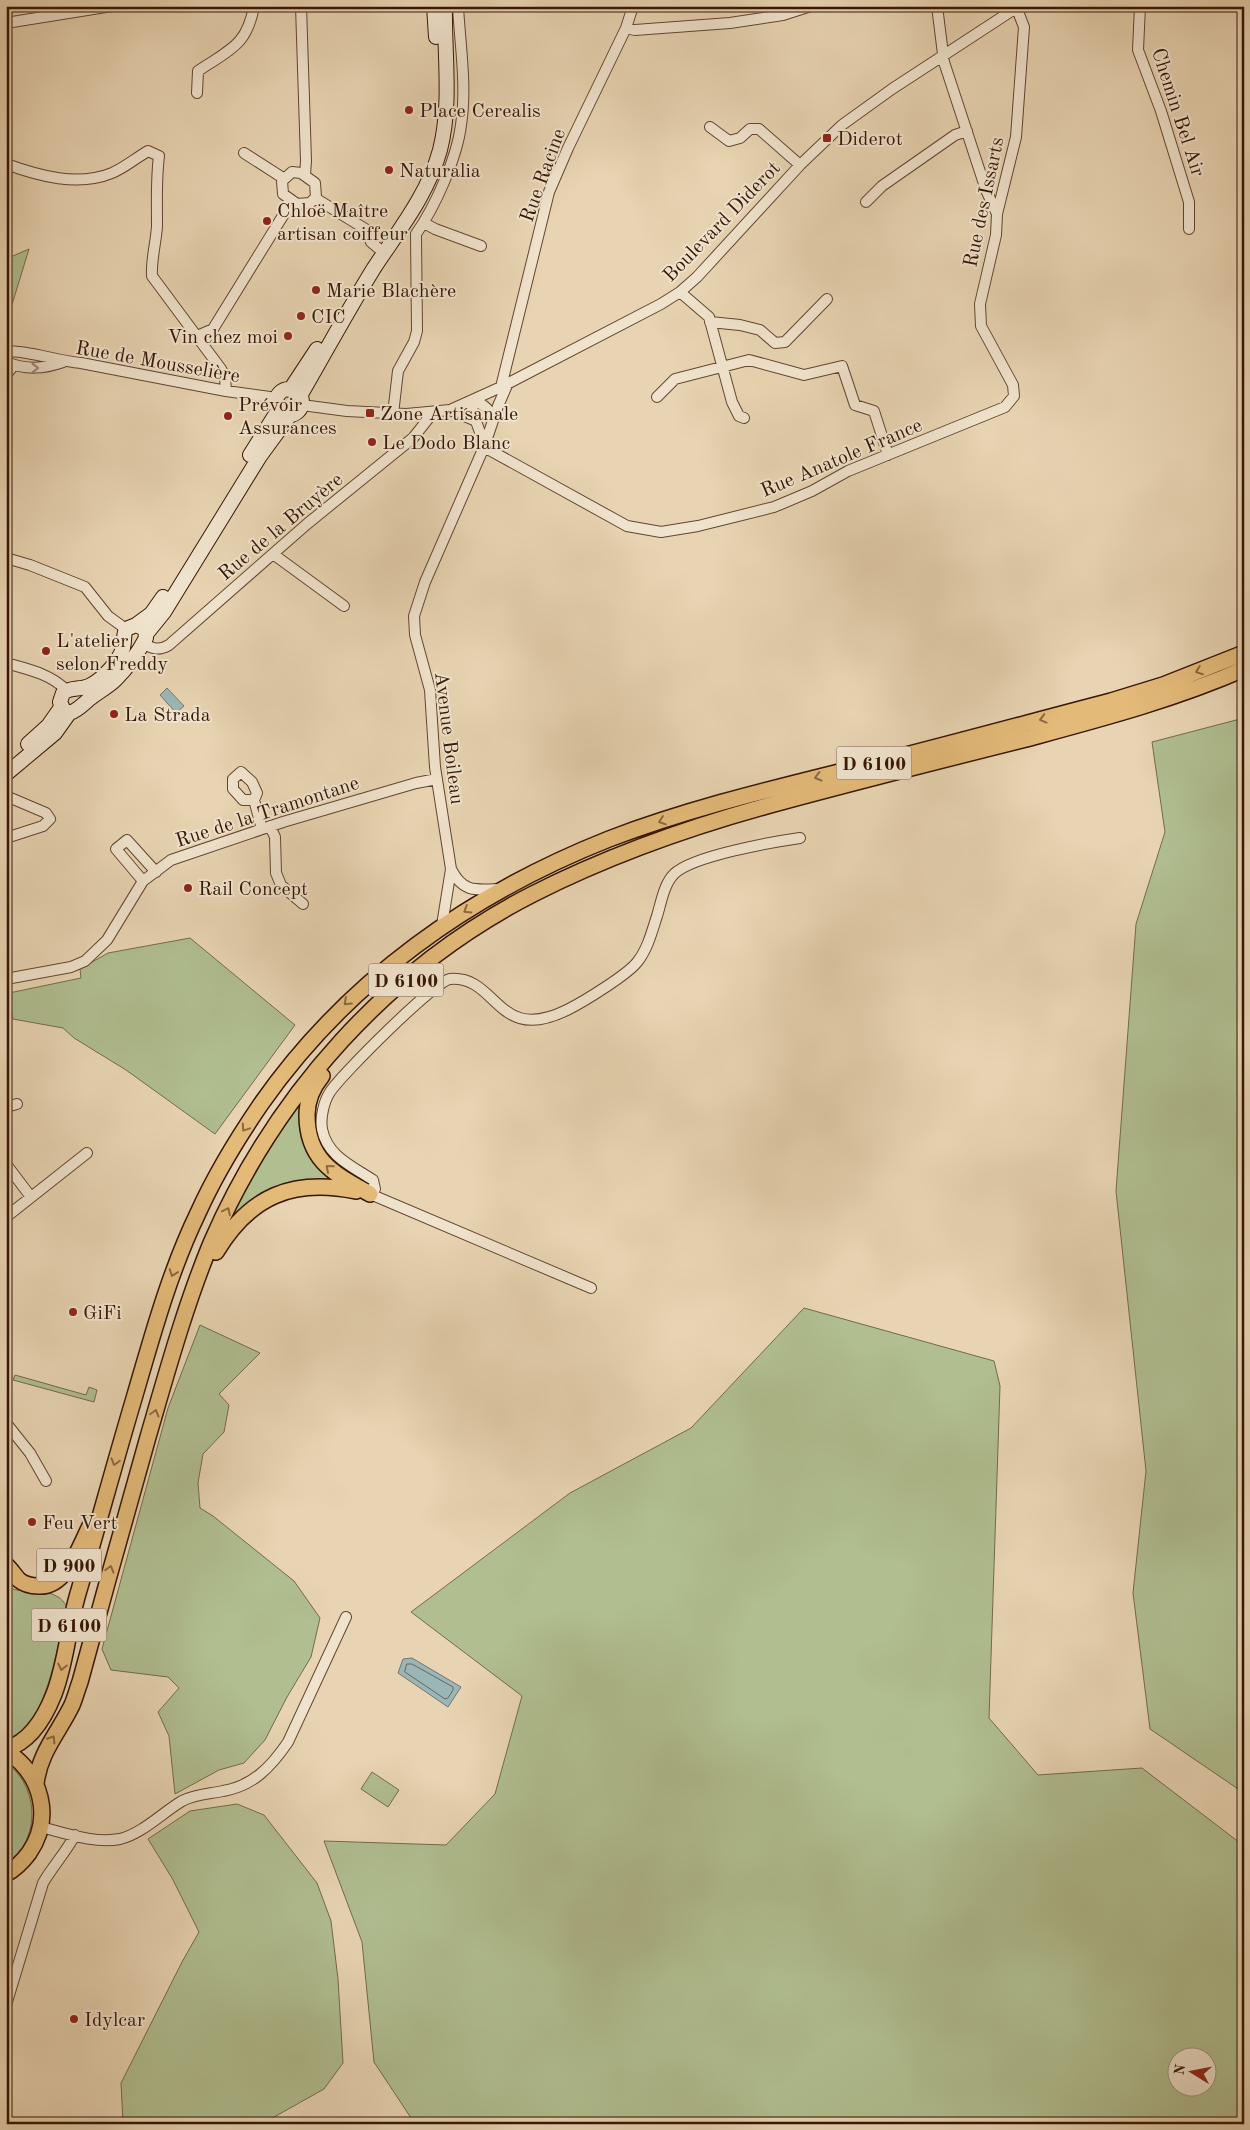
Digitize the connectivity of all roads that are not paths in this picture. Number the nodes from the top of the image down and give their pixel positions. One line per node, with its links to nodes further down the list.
1 (112, 6): 12 (street)
2 (254, 6): 15 (street)
3 (301, 6): 21 (street)
4 (434, 6): 30 (main road)
5 (444, 6): 44 (main road)
6 (458, 6): 27 (street)
7 (633, 6): 13 (street, Rue Racine)
8 (811, 6): 13 (street)
9 (937, 6): 14 (street)
10 (1140, 6): 28 (street, Chemin Bel Air)
11 (1018, 7): 14 (street, Boulevard Diderot); 26 (street, Rue des Issarts)
12 (6, 23)
13 (626, 28): 38 (street, Rue Racine)
14 (944, 57): 17 (street); 20 (street, Boulevard Diderot)
15 (197, 93)
16 (710, 127): 20 (street)
17 (967, 131): 25 (street); 26 (street)
18 (244, 153): 22 (street)
19 (6, 164): 34 (street)
20 (800, 165): 31 (street, Boulevard Diderot)
21 (305, 176): 22 (street); 23 (street)
22 (283, 178): 24 (street)
23 (315, 198): 24 (street); 30 (street)
24 (292, 201): 34 (street)
25 (866, 202)
26 (997, 214): 43 (street, Rue des Issarts)
27 (424, 223): 29 (street); 50 (street)
28 (1189, 229)
29 (481, 246)
30 (378, 248): 44 (main road)
31 (680, 292): 33 (street); 41 (street, Boulevard Diderot)
32 (827, 298): 33 (street)
33 (710, 322): 39 (street)
34 (198, 336): 42 (street)
35 (6, 351): 36 (street, Rue de Mousselière)
36 (63, 362): 37 (street, Rue de Mousselière, one-way to 36); 42 (street, Rue de Mousselière)
37 (10, 363): 40 (street)
38 (507, 365): 41 (street, Rue Racine); 41 (street)
39 (721, 368): 45 (street); 52 (street); 55 (street)
40 (6, 375)
41 (508, 383): 46 (street, Boulevard Diderot); 51 (street, Rue Racine)
42 (226, 391): 47 (street, Rue de Mousselière)
43 (1014, 396): 55 (street, Rue Anatole France)
44 (297, 397): 47 (main road); 47 (main road); 50 (street, Boulevard Diderot)
45 (657, 397)
46 (471, 401): 48 (street, Boulevard Diderot); 51 (street); 53 (street)
47 (282, 407): 59 (main road)
48 (450, 410): 49 (street, Boulevard Diderot); 53 (street)
49 (430, 413): 50 (street, Boulevard Diderot); 56 (street, Rue de la Bruyère)
50 (393, 414)
51 (493, 418): 54 (street, Avenue Boileau)
52 (744, 418)
53 (476, 421): 54 (street)
54 (484, 447): 55 (street, Rue Anatole France); 67 (street, Avenue Boileau)
55 (888, 455)
56 (273, 554): 58 (street); 59 (street, Rue de la Bruyère)
57 (6, 558): 59 (street)
58 (344, 606)
59 (138, 632): 63 (main road); 64 (main road)
60 (1244, 653): 76 (main road, D 6100, one-way to 76)
61 (6, 662): 63 (street)
62 (1244, 669): 79 (main road, D 6100)
63 (66, 690): 64 (main road)
64 (66, 709): 65 (main road); 66 (main road)
65 (6, 762)
66 (6, 774)
67 (437, 779): 70 (street, Rue de la Tramontane); 73 (street, Avenue Boileau)
68 (6, 796): 71 (street)
69 (254, 800): 70 (street)
70 (266, 828): 74 (street, Rue de la Tramontane); 77 (street)
71 (6, 838)
72 (800, 838): 85 (street)
73 (451, 869): 76 (street); 78 (street, Avenue Boileau)
74 (156, 872): 75 (street, Rue de la Tramontane); 75 (street)
75 (143, 881): 80 (street, Rue de la Tramontane)
76 (500, 889): 78 (main road, D 6100, one-way to 78)
77 (303, 904)
78 (442, 926): 92 (main road, D 6100, one-way to 92)
79 (414, 972): 85 (main road, one-way to 79); 89 (main road, D 6100, one-way to 79)
80 (6, 978)
81 (17, 1104): 82 (street)
82 (6, 1107)
83 (87, 1153): 86 (street)
84 (6, 1164): 86 (street)
85 (370, 1194): 88 (street); 89 (main road)
86 (30, 1197): 87 (street)
87 (6, 1217)
88 (590, 1288)
89 (191, 1298): 96 (main road, D 6100, one-way to 89)
90 (6, 1423): 91 (street)
91 (46, 1481)
92 (106, 1493): 93 (main road, D 900); 95 (main road, D 6100, one-way to 95)
93 (6, 1565)
94 (346, 1617): 98 (street)
95 (6, 1750): 96 (main road)
96 (36, 1784): 97 (main road)
97 (41, 1827): 98 (street); 99 (main road)
98 (75, 1835): 101 (street)
99 (8, 1873): 100 (main road)
100 (6, 1887)
101 (6, 2005)

